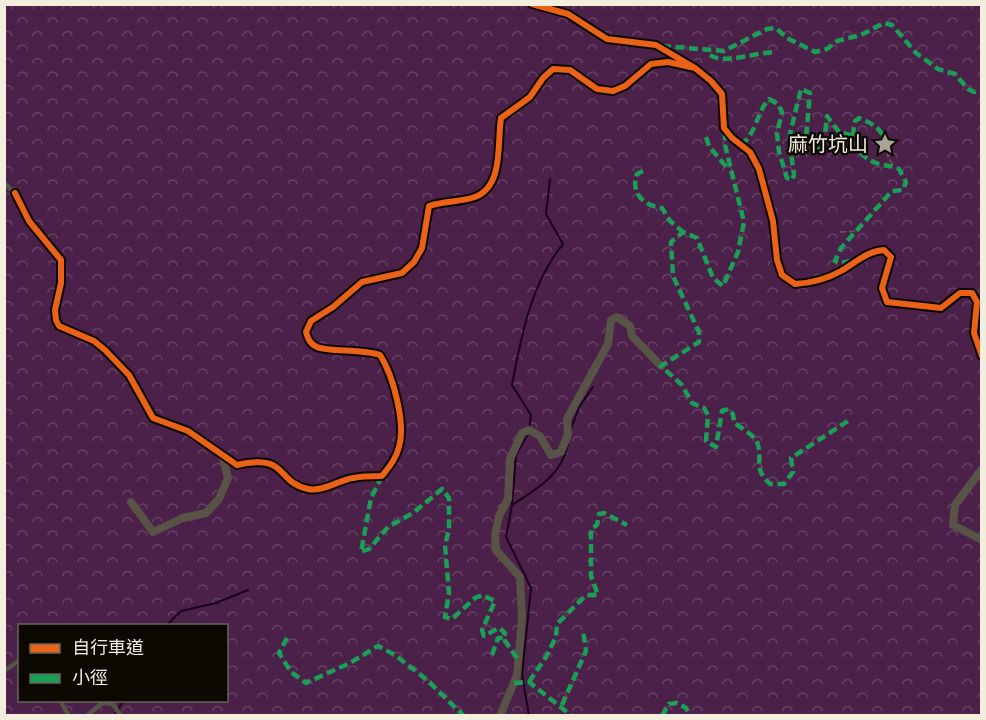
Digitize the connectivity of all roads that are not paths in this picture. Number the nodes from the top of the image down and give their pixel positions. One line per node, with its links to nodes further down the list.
1 (532, 4): 2 (street)
2 (695, 68): 5 (street); 7 (street)
3 (4, 183): 4 (lane)
4 (15, 193): 7 (street)
5 (981, 356)
6 (662, 366): 17 (street)
7 (223, 458): 9 (street)
8 (981, 469): 10 (street)
9 (131, 502)
10 (981, 540)
11 (18, 661): 12 (lane)
12 (4, 671)
13 (61, 702): 14 (lane)
14 (69, 716)
15 (87, 716): 16 (lane)
16 (121, 716)
17 (500, 716)

